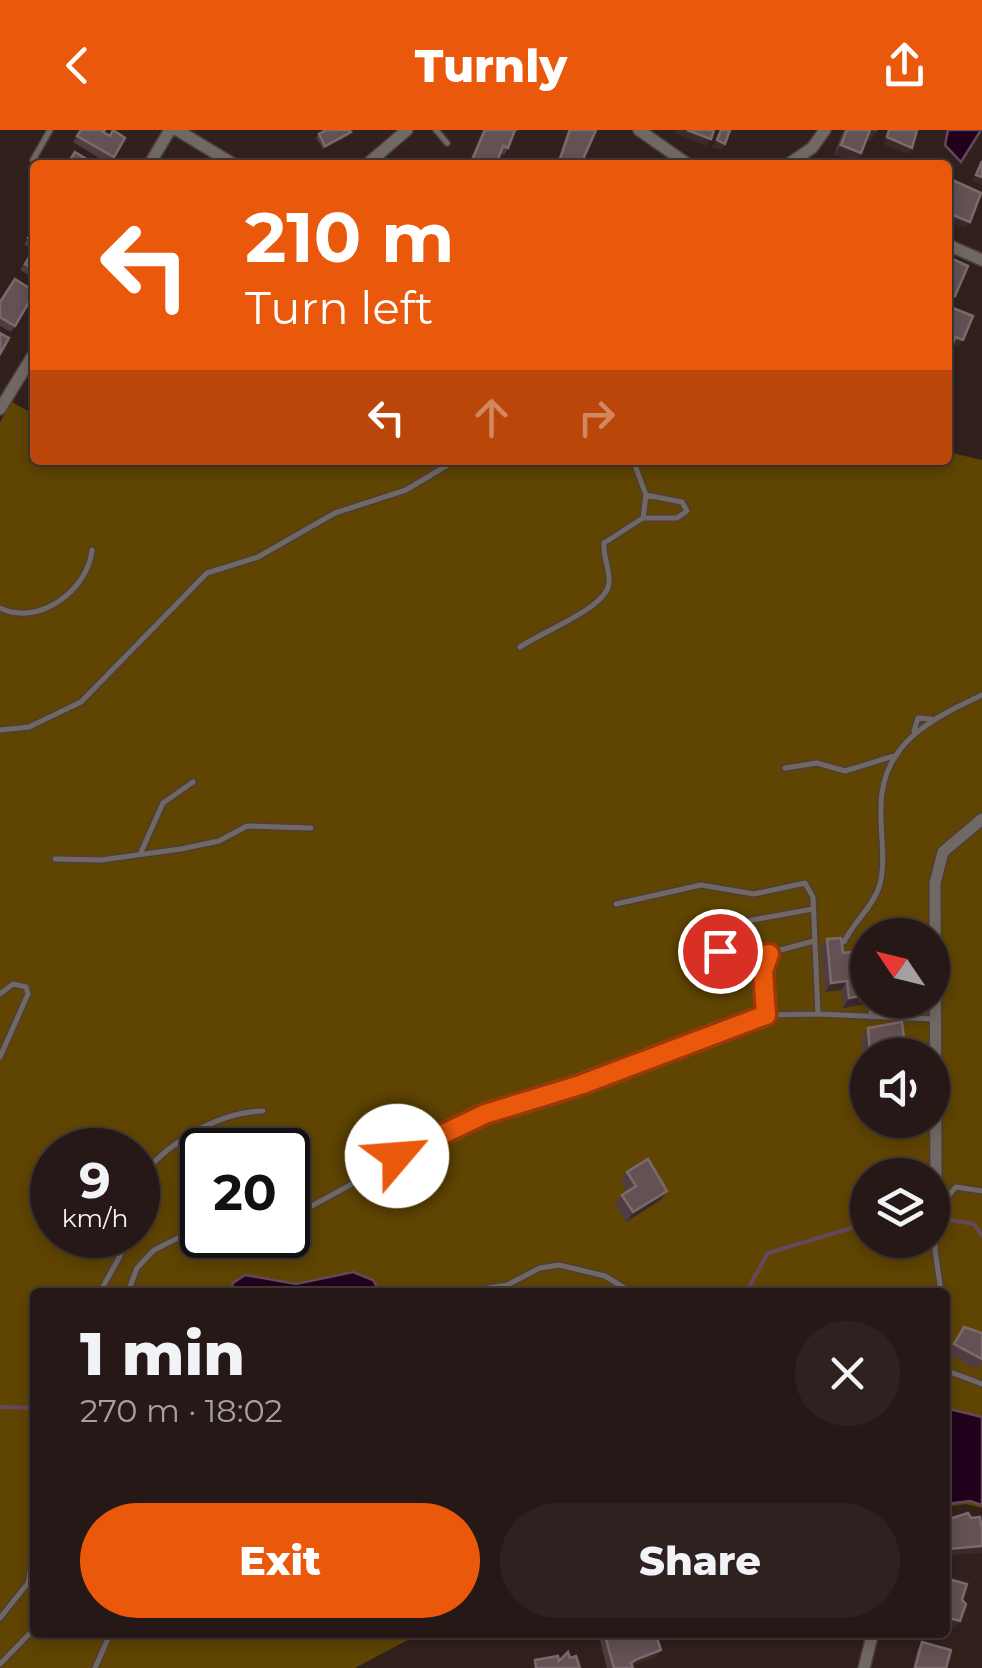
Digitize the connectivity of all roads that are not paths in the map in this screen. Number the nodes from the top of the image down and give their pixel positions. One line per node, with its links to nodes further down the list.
1 (50, 130): 8 (lane)
2 (173, 130): 9 (street); 10 (street)
3 (407, 130): 11 (street)
4 (436, 130): 7 (lane)
5 (639, 130): 12 (street)
6 (826, 130): 13 (street)
7 (447, 143)
8 (33, 160)
9 (152, 160)
10 (226, 160)
11 (372, 160)
12 (682, 160)
13 (799, 160)
14 (952, 247): 15 (street)
15 (982, 260)
16 (30, 360): 17 (street)
17 (0, 409)
18 (448, 465): 26 (lane)
19 (636, 465): 20 (lane)
20 (646, 495): 21 (lane); 21 (lane)
21 (643, 518): 24 (lane)
22 (92, 550): 23 (lane)
23 (0, 608)
24 (520, 647)
25 (982, 695): 27 (lane)
26 (0, 730)
27 (897, 755): 28 (lane); 38 (lane)
28 (785, 768)
29 (193, 782): 32 (lane)
30 (982, 819): 36 (street)
31 (311, 828): 32 (lane)
32 (140, 854): 33 (lane)
33 (55, 859)
34 (616, 904): 35 (lane)
35 (813, 909): 37 (lane); 39 (lane)
36 (936, 918)
37 (814, 941): 39 (lane); 41 (lane)
38 (844, 942)
39 (769, 954): 42 (lane)
40 (0, 994): 48 (lane)
41 (818, 1014): 42 (lane); 43 (lane)
42 (766, 1015): 53 (lane)
43 (850, 1015)
44 (898, 1018): 45 (lane); 46 (lane)
45 (936, 1019): 47 (street)
46 (900, 1034)
47 (935, 1038)
48 (0, 1057)
49 (263, 1111): 50 (lane)
50 (160, 1158)
51 (982, 1191): 52 (lane)
52 (950, 1194)
53 (310, 1207)
54 (180, 1237): 58 (lane)
55 (119, 1258): 57 (lane)
56 (936, 1258): 61 (lane)
57 (102, 1288)
58 (130, 1288)
59 (493, 1288): 60 (lane)
60 (624, 1288)
61 (940, 1288)
62 (950, 1372): 63 (lane)
63 (982, 1384)
64 (30, 1572): 65 (lane)
65 (0, 1618)
66 (30, 1633): 69 (lane)
67 (108, 1638): 70 (lane)
68 (872, 1638): 71 (street)
69 (0, 1664)
70 (94, 1668)
71 (864, 1668)

